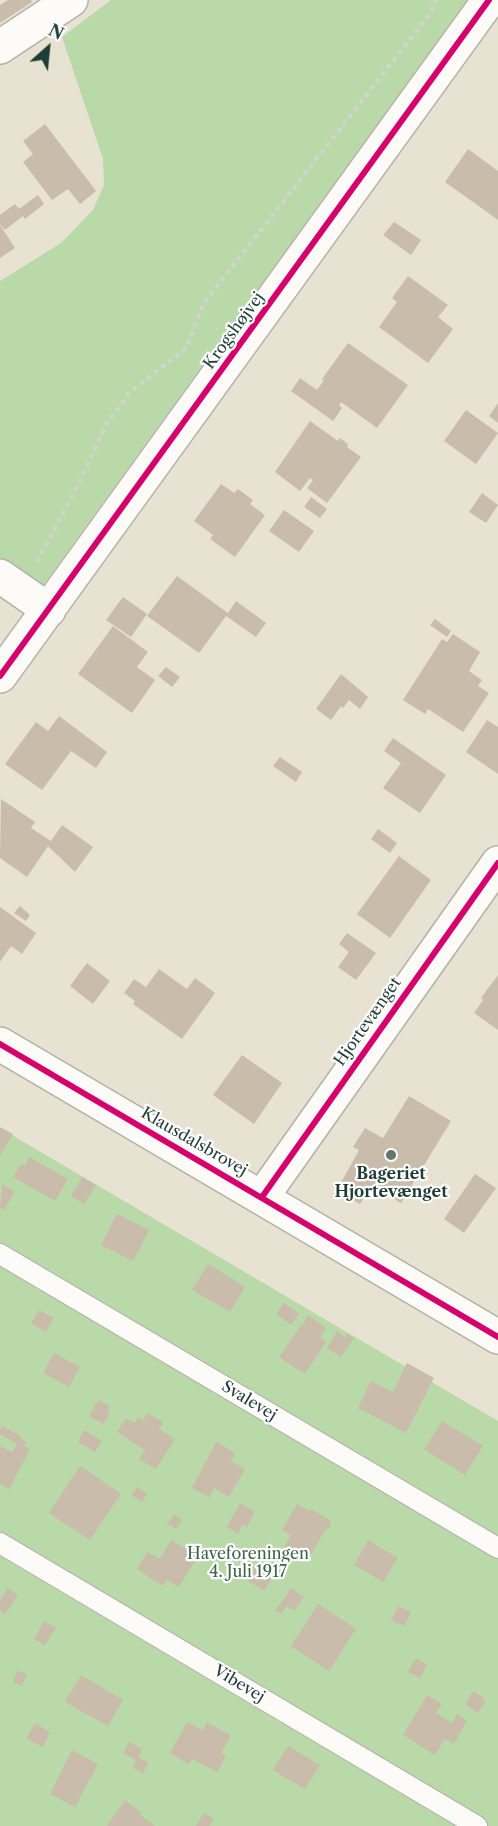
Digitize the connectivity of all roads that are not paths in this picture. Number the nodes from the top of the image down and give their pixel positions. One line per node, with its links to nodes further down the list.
1 (71, 0): 3 (street)
2 (489, 0): 5 (street, Krogshøjvej)
3 (0, 46)
4 (11, 584): 5 (street)
5 (49, 610): 6 (street, Krogshøjvej)
6 (0, 676)
7 (498, 863): 9 (street, Hjortevænget)
8 (0, 1044): 9 (street, Klausdalsbrovej)
9 (262, 1197): 11 (street, Klausdalsbrovej)
10 (0, 1254): 13 (lane, Svalevej)
11 (498, 1337)
12 (0, 1543): 14 (lane, Vibevej)
13 (498, 1548)
14 (477, 1826)

